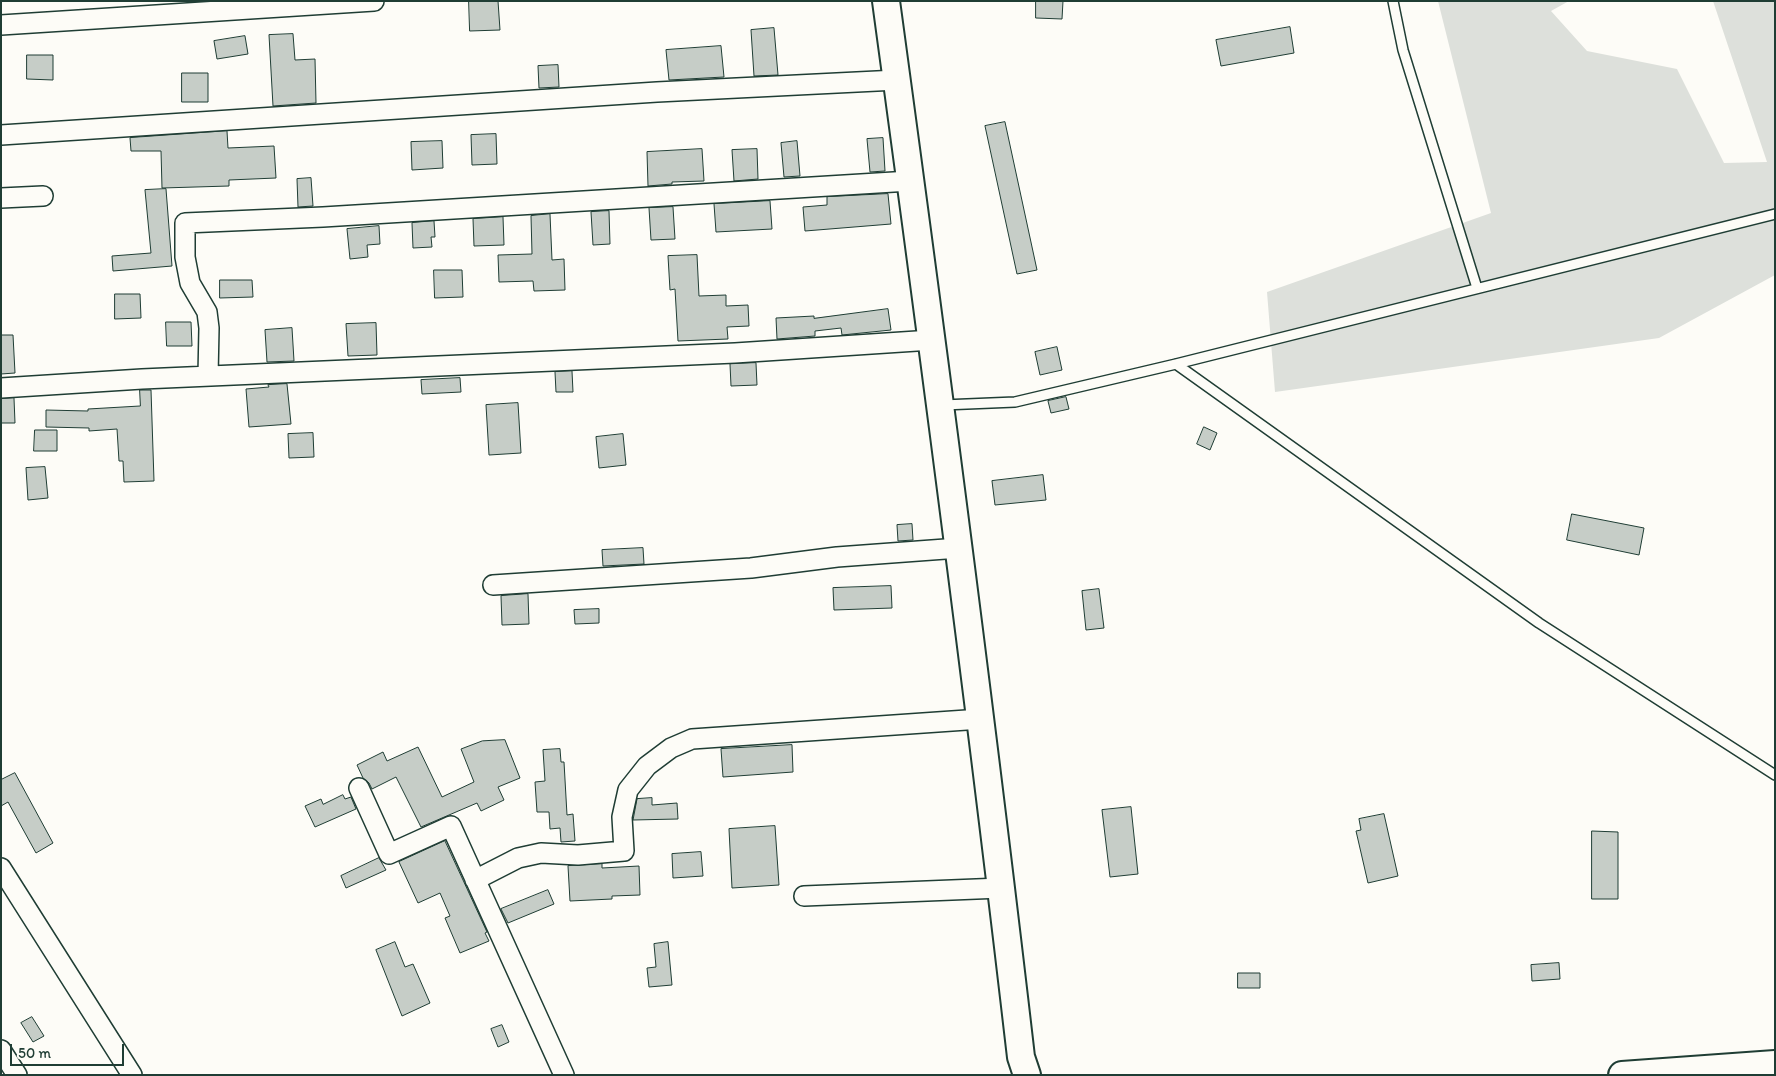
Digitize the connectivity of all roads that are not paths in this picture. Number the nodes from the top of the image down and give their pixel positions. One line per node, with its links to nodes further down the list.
1 (374, 1): 4 (street)
2 (886, 1): 5 (street)
3 (1392, 1): 11 (lane)
4 (1, 25)
5 (896, 80): 6 (street); 7 (street)
6 (1, 135)
7 (910, 181): 12 (street); 14 (street)
8 (44, 196): 9 (street)
9 (1, 198)
10 (1775, 214): 11 (lane)
11 (1477, 288): 13 (lane)
12 (932, 340): 14 (street); 16 (street)
13 (1176, 364): 16 (lane); 20 (lane)
14 (208, 376): 15 (street)
15 (1, 388)
16 (940, 406): 17 (street)
17 (959, 548): 18 (street); 19 (street)
18 (493, 584)
19 (981, 719): 23 (street); 24 (street)
20 (1775, 775)
21 (359, 788): 23 (street)
22 (1, 868): 30 (street)
23 (476, 880): 31 (street)
24 (1001, 888): 25 (street); 28 (street)
25 (804, 896)
26 (1, 1050): 29 (street)
27 (1775, 1064): 32 (street)
28 (1021, 1069)
29 (17, 1075)
30 (132, 1075)
31 (564, 1075)
32 (1622, 1075)

